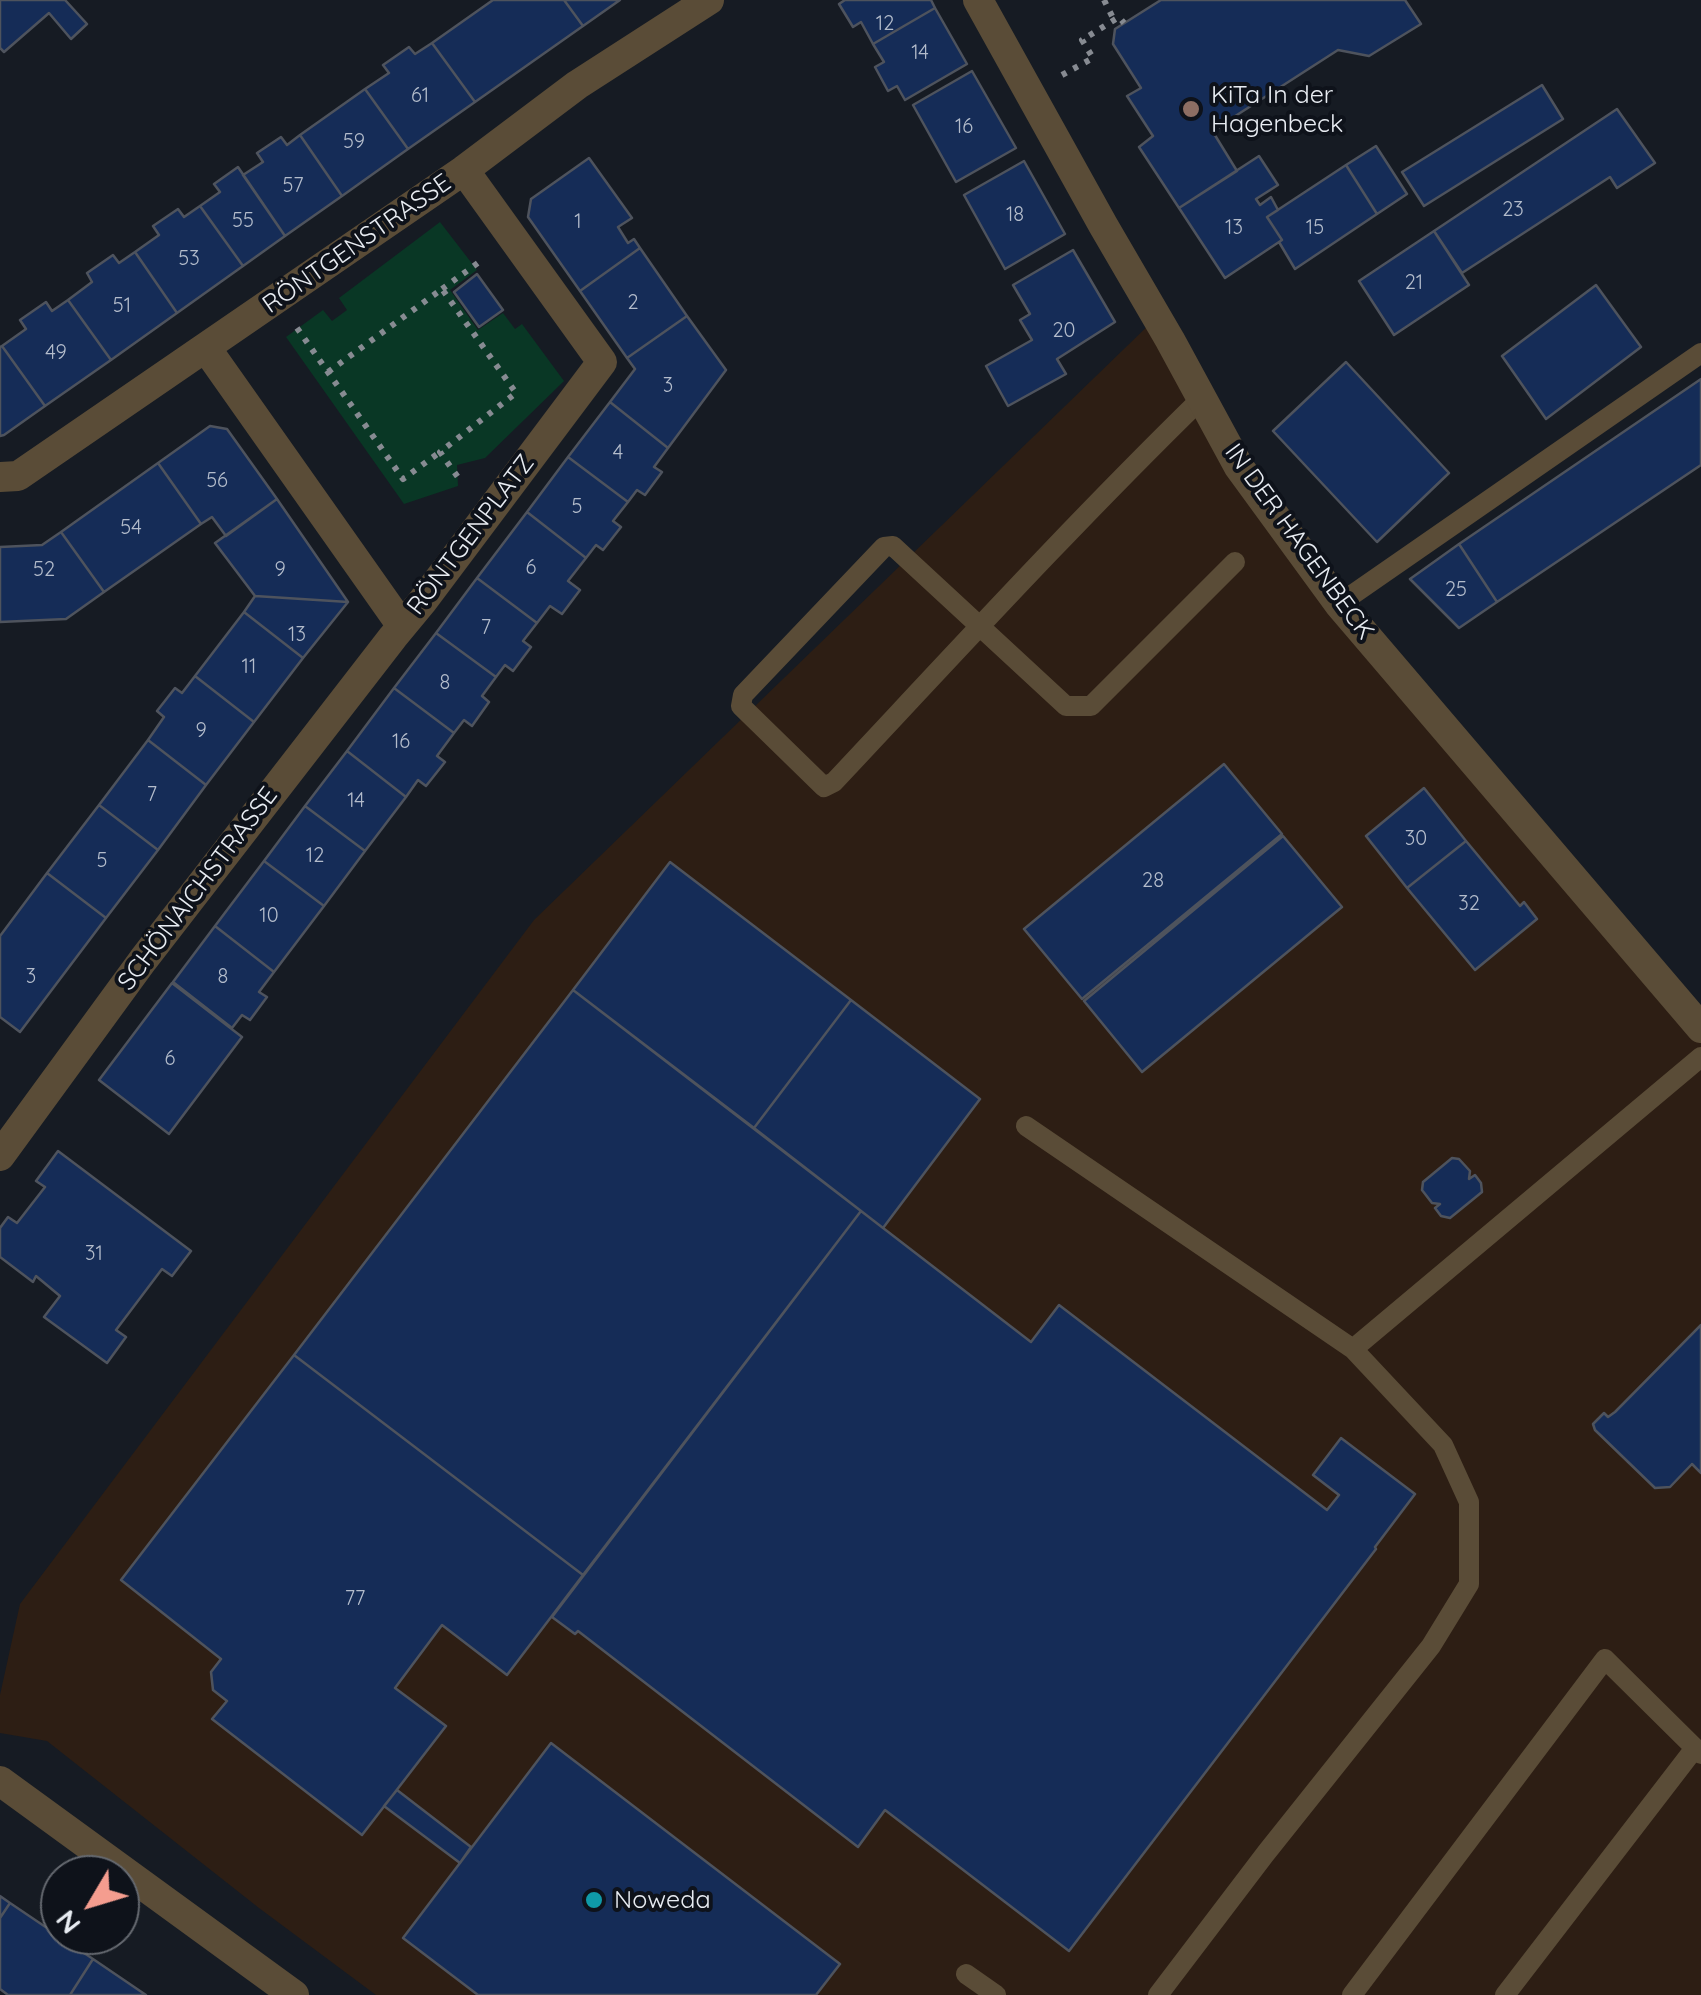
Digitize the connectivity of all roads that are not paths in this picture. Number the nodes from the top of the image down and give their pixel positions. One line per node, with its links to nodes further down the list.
1 (709, 0): 3 (street, RÖNTGENSTRASSE)
2 (978, 0): 6 (street, IN DER HAGENBECK)
3 (464, 170): 4 (street, RÖNTGENSTRASSE); 10 (street, RÖNTGENPLATZ)
4 (206, 348): 7 (street, RÖNTGENSTRASSE); 10 (street, RÖNTGENPLATZ)
5 (1701, 352): 9 (lane)
6 (1202, 398): 9 (street, IN DER HAGENBECK); 11 (lane)
7 (0, 477)
8 (1235, 562): 11 (lane)
9 (1339, 604): 12 (street, IN DER HAGENBECK)
10 (402, 626): 15 (street, SCHÖNAICHSTRASSE)
11 (980, 626): 11 (lane)
12 (1701, 1028)
13 (1701, 1057): 16 (lane)
14 (1026, 1126): 16 (lane)
15 (0, 1156)
16 (1353, 1349): 22 (lane)
17 (1698, 1751): 23 (lane); 24 (lane)
18 (0, 1781): 20 (street)
19 (966, 1974): 21 (lane)
20 (294, 1995)
21 (996, 1995)
22 (1158, 1995)
23 (1352, 1995)
24 (1505, 1995)

